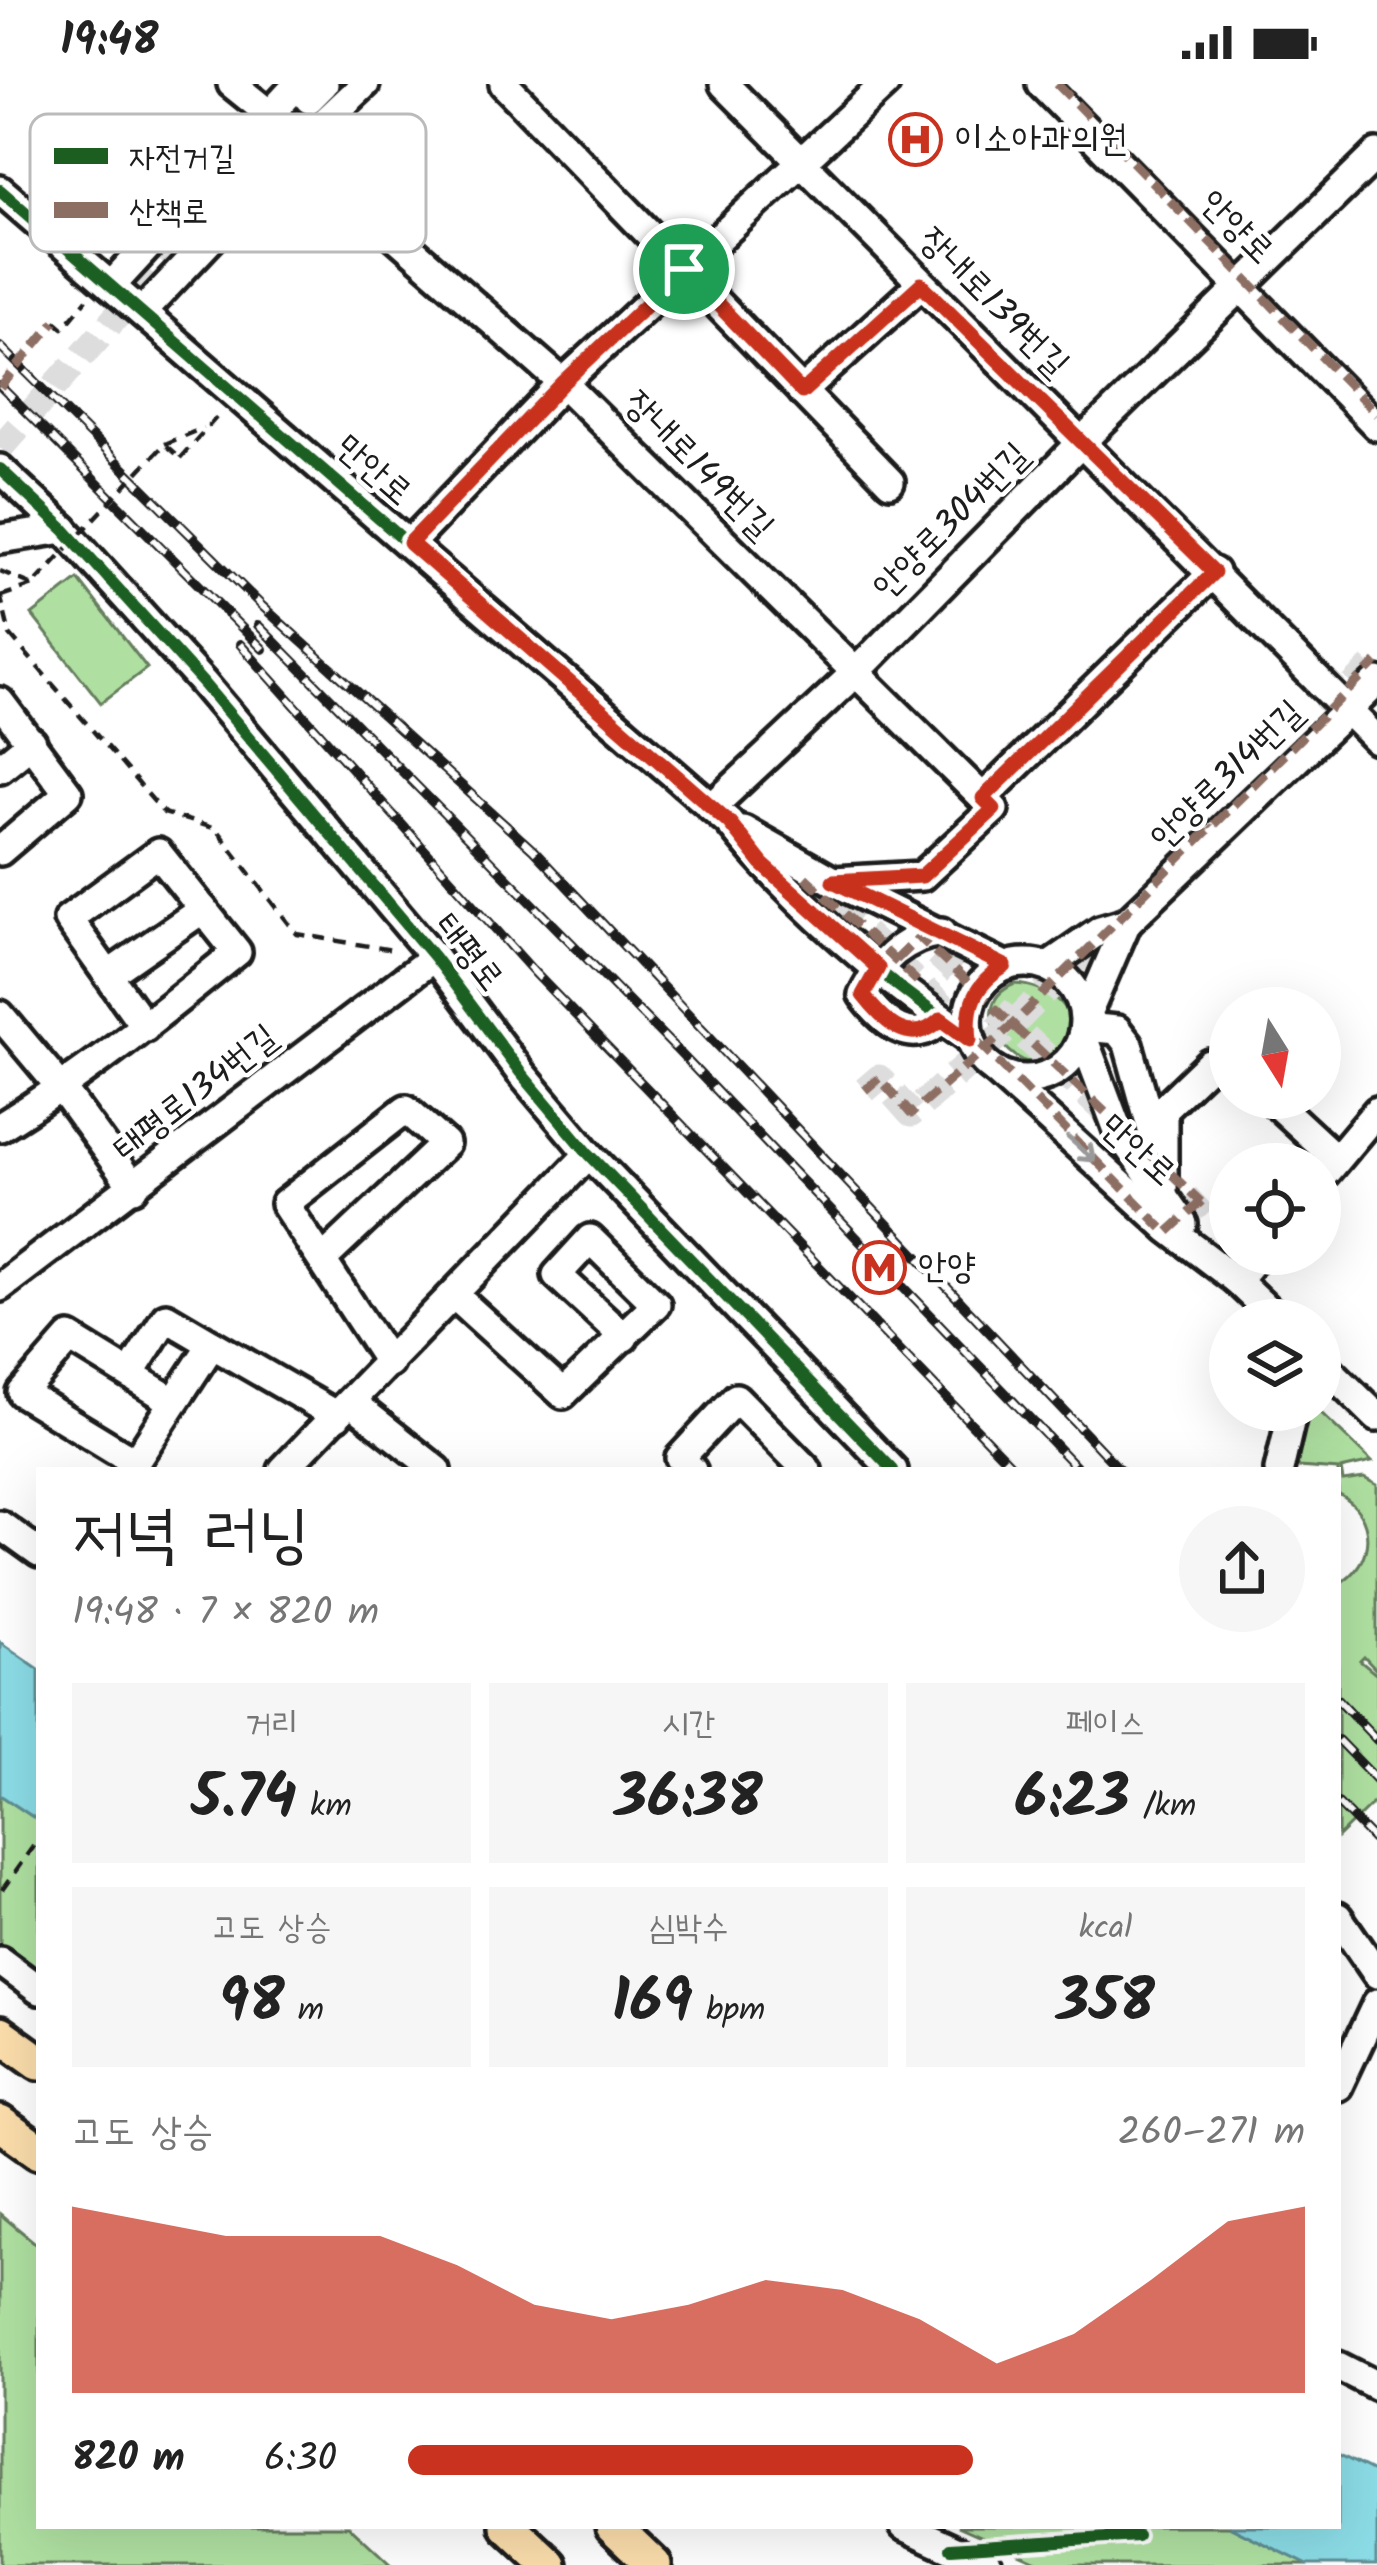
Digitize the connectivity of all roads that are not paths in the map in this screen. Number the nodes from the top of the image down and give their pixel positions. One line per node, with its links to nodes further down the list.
1 (232, 84): 8 (street)
2 (365, 84): 9 (street)
3 (504, 84): 18 (street)
4 (724, 84): 11 (street, 장내로139번길)
5 (885, 84): 11 (street)
6 (1041, 84): 21 (street, 안양로)
7 (310, 89): 8 (street)
8 (268, 113)
9 (333, 114)
10 (1377, 154): 21 (street, 안양로304번길)
11 (802, 161): 18 (street); 20 (street, 장내로139번길)
12 (0, 190): 13 (street, 만안로)
13 (30, 216)
14 (71, 252): 19 (street, 만안로)
15 (136, 252): 19 (street)
16 (199, 252): 22 (street)
17 (414, 252): 23 (street, 장내로149번길)
18 (684, 269): 23 (street); 24 (street)
19 (107, 283): 22 (street, 만안로)
20 (921, 284): 24 (street); 26 (street, 장내로139번길)
21 (1243, 286): 25 (street, 안양로); 26 (street, 안양로304번길)
22 (143, 311): 31 (street, 만안로)
23 (563, 383): 31 (street); 33 (street, 장내로149번길)
24 (802, 392): 28 (street)
25 (1377, 426)
26 (1083, 442): 32 (street, 장내로139번길); 33 (street, 안양로304번길)
27 (0, 469): 29 (street, 태평로)
28 (890, 482)
29 (64, 529): 30 (street); 47 (street, 태평로)
30 (0, 539)
31 (410, 543): 41 (street, 만안로)
32 (1214, 572): 36 (street, 장내로139번길); 40 (street)
33 (856, 671): 40 (street, 장내로149번길); 41 (street, 안양로304번길)
34 (1377, 682): 36 (street, 안양로314번길)
35 (0, 702): 38 (street)
36 (1348, 711): 37 (street, 장내로139번길); 45 (street, 안양로314번길)
37 (1377, 740)
38 (32, 742): 39 (street); 42 (street)
39 (0, 768)
40 (989, 803): 43 (street)
41 (720, 815): 43 (street); 51 (street, 만안로)
42 (1, 848)
43 (833, 881): 46 (street)
44 (202, 909): 50 (street); 50 (street); 53 (street)
45 (1127, 922): 49 (street); 54 (street)
46 (942, 932): 48 (street); 51 (street)
47 (434, 957): 63 (street, 태평로); 66 (street, 태평로134번길)
48 (1005, 966): 49 (street); 55 (street)
49 (1048, 966): 54 (street)
50 (108, 975): 53 (street)
51 (873, 976): 55 (street, 만안로)
52 (0, 1015): 58 (street)
53 (145, 1027): 58 (street)
54 (1084, 1028): 57 (street); 65 (street); 67 (street)
55 (970, 1040): 57 (street)
56 (1209, 1065): 65 (street)
57 (994, 1070): 69 (street, 만안로, one-way to 69)
58 (62, 1089): 61 (street); 66 (street)
59 (1377, 1111): 64 (street)
60 (1287, 1119): 62 (street)
61 (0, 1127)
62 (1307, 1143)
63 (589, 1154): 73 (street); 89 (street, 태평로)
64 (1341, 1154)
65 (1161, 1164): 67 (street)
66 (134, 1188): 72 (street, 태평로134번길)
67 (1163, 1199): 68 (street)
68 (1209, 1253)
69 (1209, 1258)
70 (322, 1260): 70 (street); 77 (street)
71 (1228, 1275): 74 (street, 만안로)
72 (0, 1287)
73 (455, 1297): 75 (street); 77 (street)
74 (1255, 1299)
75 (624, 1336)
76 (212, 1344): 78 (street); 80 (street); 81 (street)
77 (389, 1363): 81 (street)
78 (130, 1374): 80 (street); 80 (street)
79 (1341, 1382): 82 (street)
80 (174, 1402)
81 (344, 1409): 85 (street); 86 (street)
82 (1377, 1417)
83 (1290, 1431): 84 (street)
84 (1285, 1463)
85 (286, 1467)
86 (432, 1467)
87 (689, 1467): 88 (street)
88 (804, 1467)
89 (890, 1467)
90 (0, 1525): 91 (street)
91 (36, 1550)
92 (1341, 1921): 94 (street)
93 (0, 1961): 95 (street)
94 (1377, 1975)
95 (36, 1988)
96 (1377, 2003): 99 (street)
97 (0, 2035): 98 (main road)
98 (36, 2060)
99 (1341, 2080)
100 (0, 2122): 101 (main road)
101 (36, 2149)
102 (1341, 2368): 103 (street)
103 (1377, 2386)
104 (511, 2529): 107 (main road)
105 (616, 2529): 108 (main road)
106 (910, 2529): 109 (street)
107 (550, 2565)
108 (654, 2565)
109 (988, 2565)

